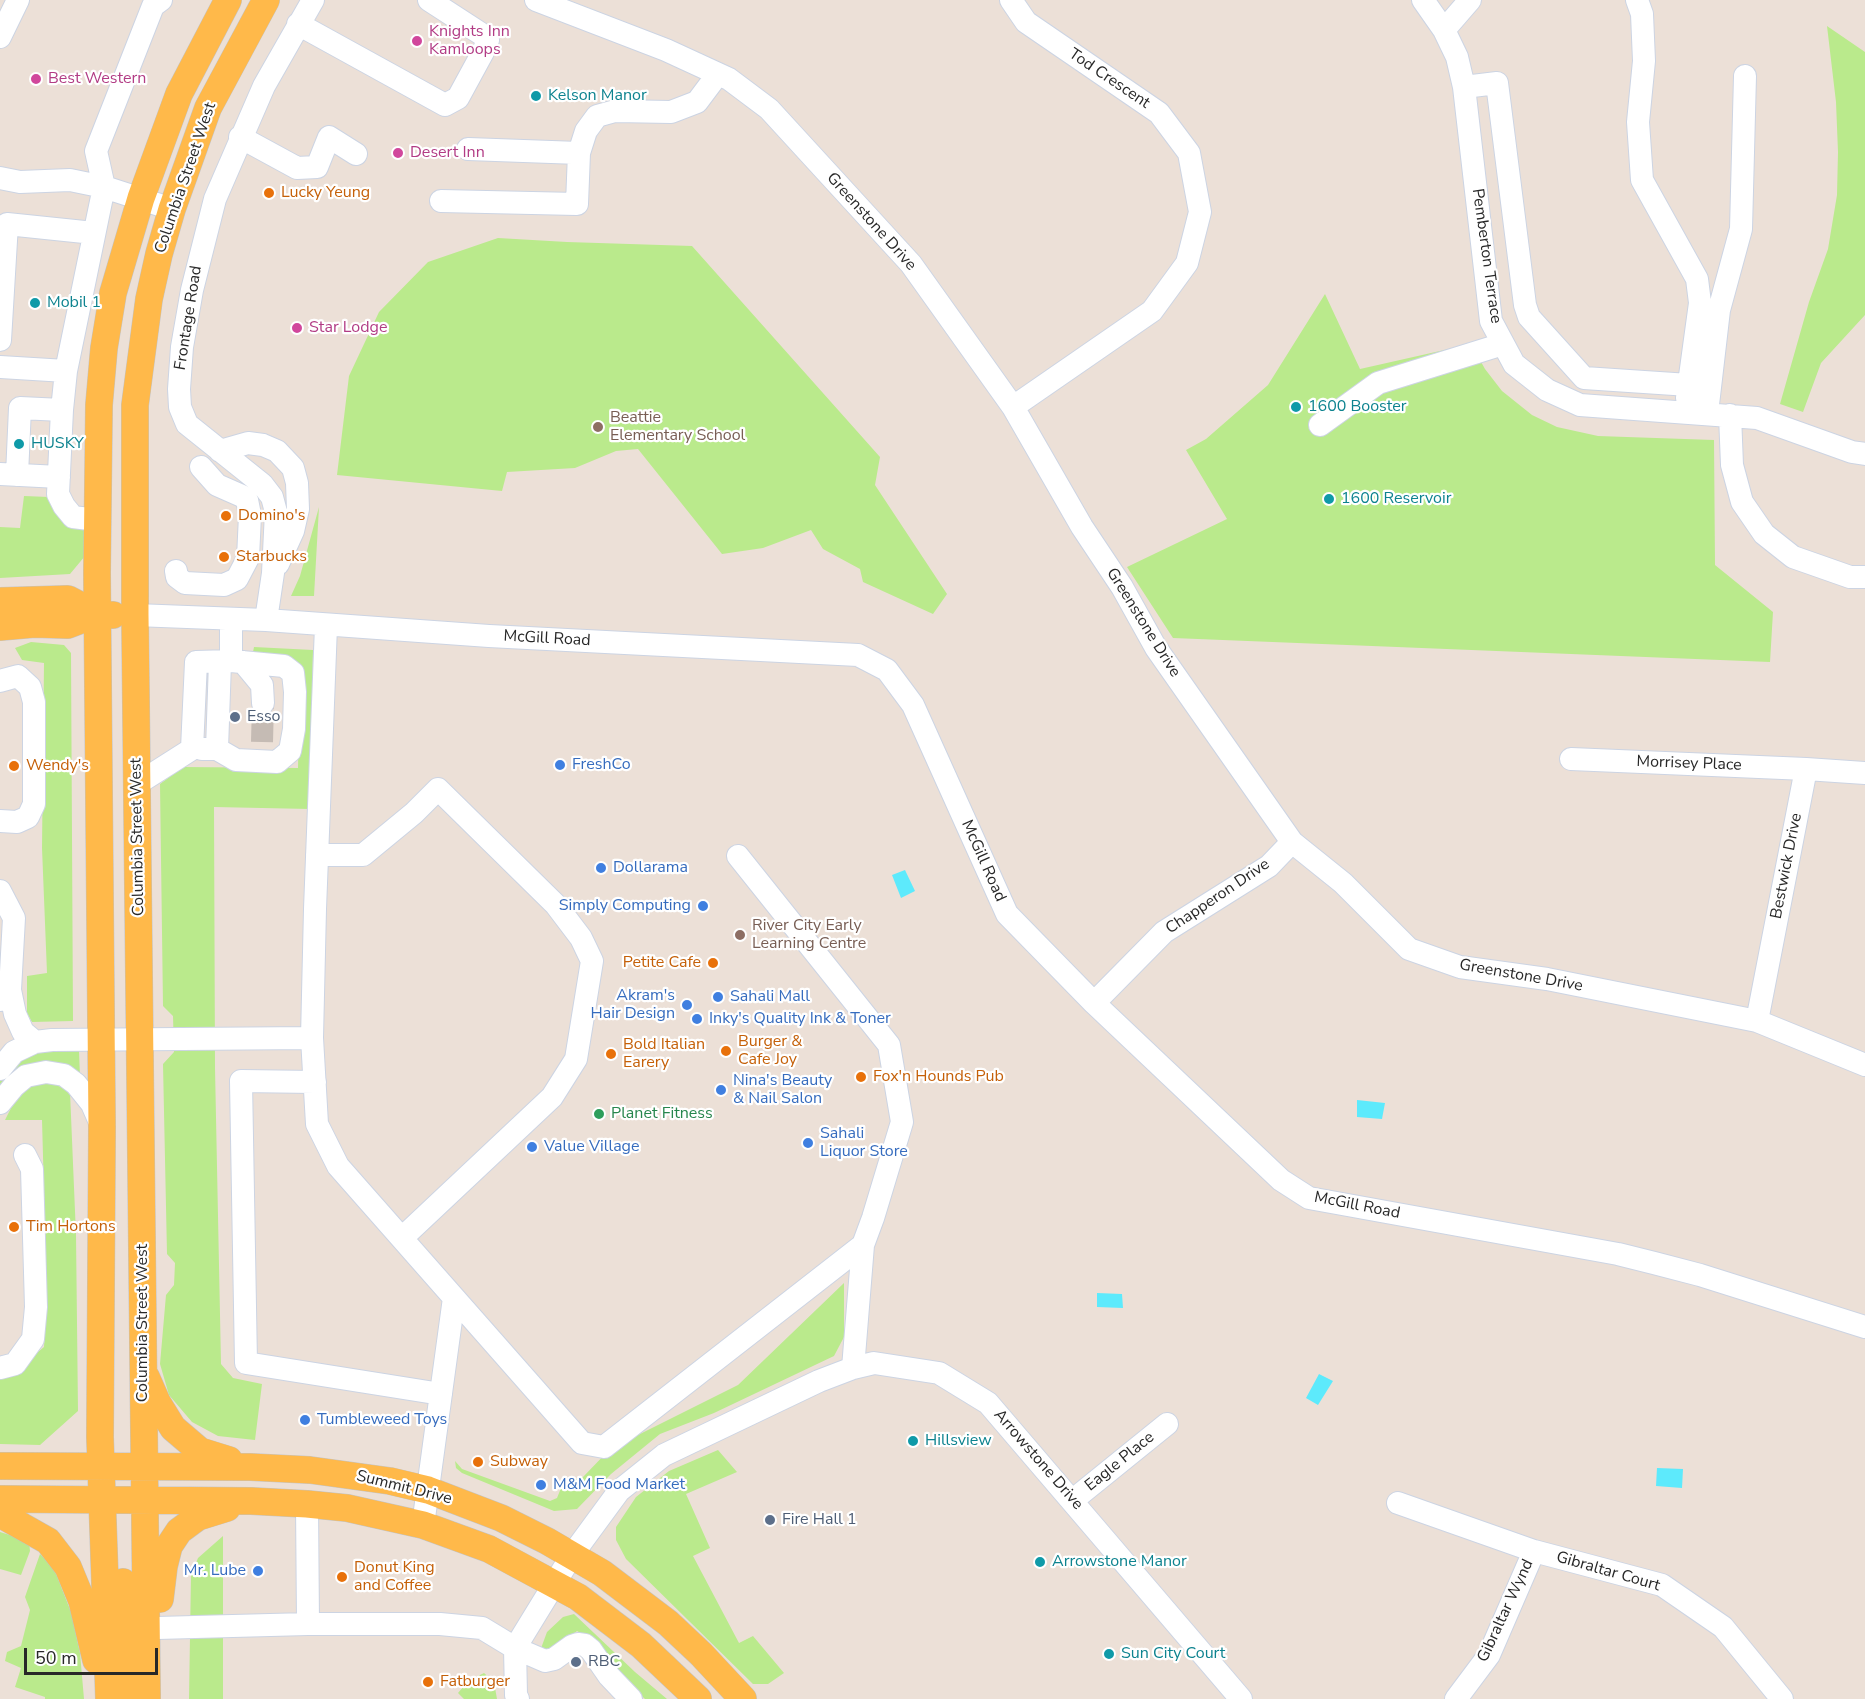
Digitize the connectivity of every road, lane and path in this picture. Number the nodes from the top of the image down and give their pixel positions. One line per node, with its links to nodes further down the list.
1 (18, 0): 15 (street)
2 (228, 0): 25 (main road, Columbia Street West)
3 (266, 0): 29 (main road, Columbia Street West)
4 (313, 0): 13 (street, Frontage Road)
5 (429, 0): 13 (street)
6 (536, 0): 12 (street, Greenstone Drive)
7 (1011, 0): 38 (street, Tod Crescent)
8 (1423, 0): 14 (street, Pemberton Terrace)
9 (1470, 0): 14 (street)
10 (1637, 0): 37 (street)
11 (154, 2): 24 (street)
12 (568, 6): 16 (street, Greenstone Drive)
13 (298, 24): 19 (street, Frontage Road)
14 (1444, 30): 18 (street, Pemberton Terrace)
15 (0, 38)
16 (718, 74): 21 (street); 38 (street, Greenstone Drive)
17 (1745, 76): 40 (street)
18 (1464, 87): 27 (street); 28 (street, Pemberton Terrace)
19 (240, 137): 22 (street); 43 (street, Frontage Road)
20 (468, 149): 21 (street)
21 (579, 153): 26 (street)
22 (356, 154)
23 (0, 178): 24 (street)
24 (104, 187): 25 (street); 30 (street)
25 (141, 198): 29 (street); 48 (main road, Columbia Street West)
26 (441, 201)
27 (1513, 203): 28 (street); 31 (street)
28 (1478, 207): 32 (street, Pemberton Terrace)
29 (172, 209): 54 (main road, Columbia Street West)
30 (94, 233): 33 (street); 36 (street)
31 (1525, 305): 32 (street); 37 (street)
32 (1491, 321): 34 (street, Pemberton Terrace)
33 (0, 340)
34 (1503, 344): 40 (street, Pemberton Terrace); 42 (street)
35 (0, 367): 36 (street)
36 (66, 371): 39 (street)
37 (1689, 385): 40 (street)
38 (1013, 407): 69 (street, Greenstone Drive)
39 (62, 410): 46 (street); 47 (street)
40 (1696, 412): 41 (street, Pemberton Terrace)
41 (1730, 415): 44 (street, Pemberton Terrace); 51 (street)
42 (1320, 425)
43 (220, 451): 50 (street, Frontage Road); 50 (street)
44 (1865, 454)
45 (201, 467): 49 (street)
46 (8, 475): 47 (street)
47 (59, 477): 48 (street)
48 (97, 520): 53 (main road, Columbia Street West)
49 (176, 571)
50 (273, 573): 56 (street, Frontage Road)
51 (1865, 578)
52 (0, 601): 53 (main road, McGill Road)
53 (97, 614): 54 (main road, McGill Road); 58 (main road, McGill Road); 77 (main road, Columbia Street West)
54 (135, 615): 55 (street, McGill Road); 67 (main road, Columbia Street West)
55 (231, 619): 56 (street, McGill Road); 59 (street)
56 (266, 621): 57 (street, McGill Road)
57 (326, 626): 70 (street); 74 (street, McGill Road)
58 (0, 627)
59 (231, 662): 61 (street); 62 (street); 63 (street); 63 (street)
60 (9, 678): 68 (street)
61 (263, 702)
62 (192, 749): 63 (street); 67 (street)
63 (217, 749)
64 (1571, 759): 65 (street, Morrisey Place)
65 (1806, 769): 66 (street); 75 (street, Bestwick Drive)
66 (1865, 773)
67 (137, 784): 78 (main road, Columbia Street West)
68 (0, 821)
69 (1292, 842): 74 (street, Chapperon Drive); 75 (street, Greenstone Drive)
70 (316, 855): 76 (street); 86 (street)
71 (738, 856): 87 (street)
72 (0, 891): 73 (street)
73 (5, 995): 79 (street)
74 (1094, 1003): 90 (street, McGill Road)
75 (1756, 1021): 80 (street, Greenstone Drive)
76 (312, 1038): 78 (street); 82 (street)
77 (101, 1040): 78 (street); 79 (street); 84 (main road, Columbia Street West)
78 (141, 1040): 94 (main road, Columbia Street West)
79 (35, 1042): 81 (street)
80 (1865, 1065)
81 (0, 1069)
82 (315, 1082): 86 (street); 95 (street)
83 (0, 1103): 84 (street)
84 (102, 1128): 100 (main road, Columbia Street West)
85 (25, 1155): 89 (street)
86 (402, 1238): 88 (street)
87 (863, 1245): 88 (street); 93 (street)
88 (454, 1298): 95 (street)
89 (34, 1321): 91 (street); 92 (street)
90 (1865, 1328)
91 (0, 1355)
92 (0, 1368)
93 (853, 1368): 103 (street, Arrowstone Drive); 111 (street, Arrowstone Drive)
94 (144, 1371): 98 (main road, Columbia Street West); 99 (main road)
95 (441, 1394): 101 (street)
96 (1167, 1424): 103 (street, Eagle Place)
97 (0, 1466): 100 (main road, Summit Drive)
98 (144, 1467): 99 (main road, Summit Drive); 100 (main road, Summit Drive); 104 (main road, Columbia Street West)
99 (250, 1467): 101 (main road, Summit Drive)
100 (98, 1485): 102 (main road, Summit Drive); 104 (main road, Summit Drive); 117 (main road, Columbia Street West); 118 (main road)
101 (428, 1490): 109 (street); 111 (main road, Summit Drive)
102 (0, 1499)
103 (1073, 1500): 124 (street, Arrowstone Drive)
104 (145, 1501): 105 (main road, Summit Drive); 119 (main road, Columbia Street West)
105 (251, 1501): 107 (main road, Summit Drive); 114 (main road)
106 (1398, 1503): 110 (street, Gibraltar Court)
107 (308, 1504): 109 (main road, Summit Drive); 113 (street)
108 (0, 1514): 116 (main road)
109 (423, 1525): 112 (main road, Summit Drive)
110 (1534, 1551): 125 (street, Gibraltar Wynd); 126 (street, Gibraltar Court)
111 (572, 1555): 112 (street, Arrowstone Drive); 123 (main road, Summit Drive)
112 (554, 1582): 115 (street, Arrowstone Drive); 122 (main road, Summit Drive)
113 (308, 1624): 114 (street); 115 (street)
114 (157, 1628): 119 (main road)
115 (515, 1648): 120 (street); 121 (street)
116 (104, 1699)
117 (109, 1699)
118 (129, 1699)
119 (148, 1699)
120 (518, 1699)
121 (631, 1699)
122 (698, 1699)
123 (743, 1699)
124 (1241, 1699)
125 (1456, 1699)
126 (1782, 1699)

